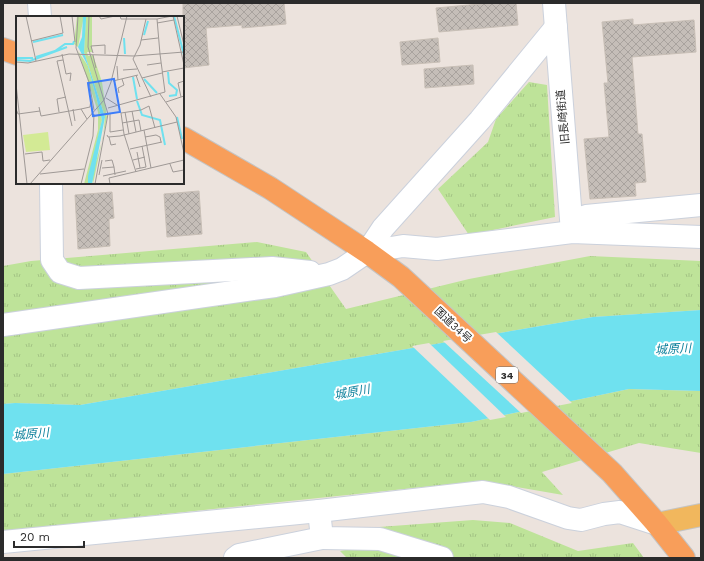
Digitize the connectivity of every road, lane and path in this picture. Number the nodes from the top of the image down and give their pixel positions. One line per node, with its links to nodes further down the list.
1 (39, 3): 3 (street)
2 (554, 3): 4 (street, 旧長崎街道)
3 (40, 16)
4 (556, 27): 10 (street, 旧長崎街道); 12 (street)
5 (3, 48): 6 (highway)
6 (16, 54)
7 (184, 139): 12 (highway, 国道34号 / 34)
8 (51, 184): 13 (street)
9 (701, 205): 10 (street)
10 (572, 232): 11 (street); 12 (street)
11 (701, 238)
12 (367, 252): 13 (street); 17 (highway, 国道34号 / 34)
13 (329, 274): 14 (street)
14 (3, 325)
15 (319, 511): 17 (street); 18 (street); 19 (street)
16 (701, 515): 17 (main road)
17 (657, 524): 22 (highway, 国道34号 / 34)
18 (322, 538): 20 (street); 21 (street)
19 (3, 542)
20 (235, 558)
21 (442, 558)
22 (684, 558)

